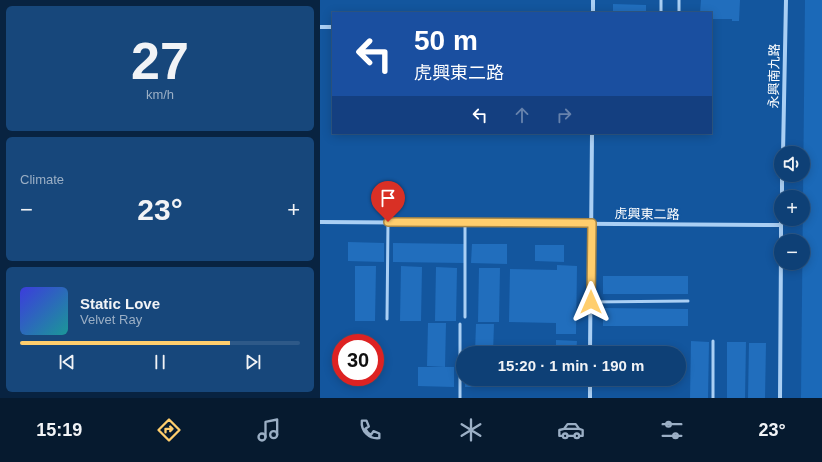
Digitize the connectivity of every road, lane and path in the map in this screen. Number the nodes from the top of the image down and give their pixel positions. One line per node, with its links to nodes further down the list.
1 (593, 0): 5 (street)
2 (661, 0): 6 (lane)
3 (679, 0): 7 (lane)
4 (786, 0): 11 (street, 永興南九路)
5 (593, 12)
6 (661, 12)
7 (679, 12)
8 (320, 27): 9 (street)
9 (332, 27)
10 (592, 134): 15 (street)
11 (783, 146)
12 (320, 222): 13 (street, 虎興東二路)
13 (388, 222): 14 (street, 虎興東二路); 21 (lane)
14 (465, 223): 15 (street, 虎興東二路); 20 (lane)
15 (592, 223): 16 (street, 虎興東二路); 19 (street)
16 (774, 225)
17 (781, 270): 29 (street)
18 (688, 301): 19 (lane)
19 (591, 302): 24 (street)
20 (465, 317)
21 (387, 320)
22 (460, 324): 26 (lane)
23 (713, 341): 28 (lane)
24 (590, 346)
25 (590, 386): 27 (street)
26 (460, 398)
27 (590, 398)
28 (713, 398)
29 (780, 398)

